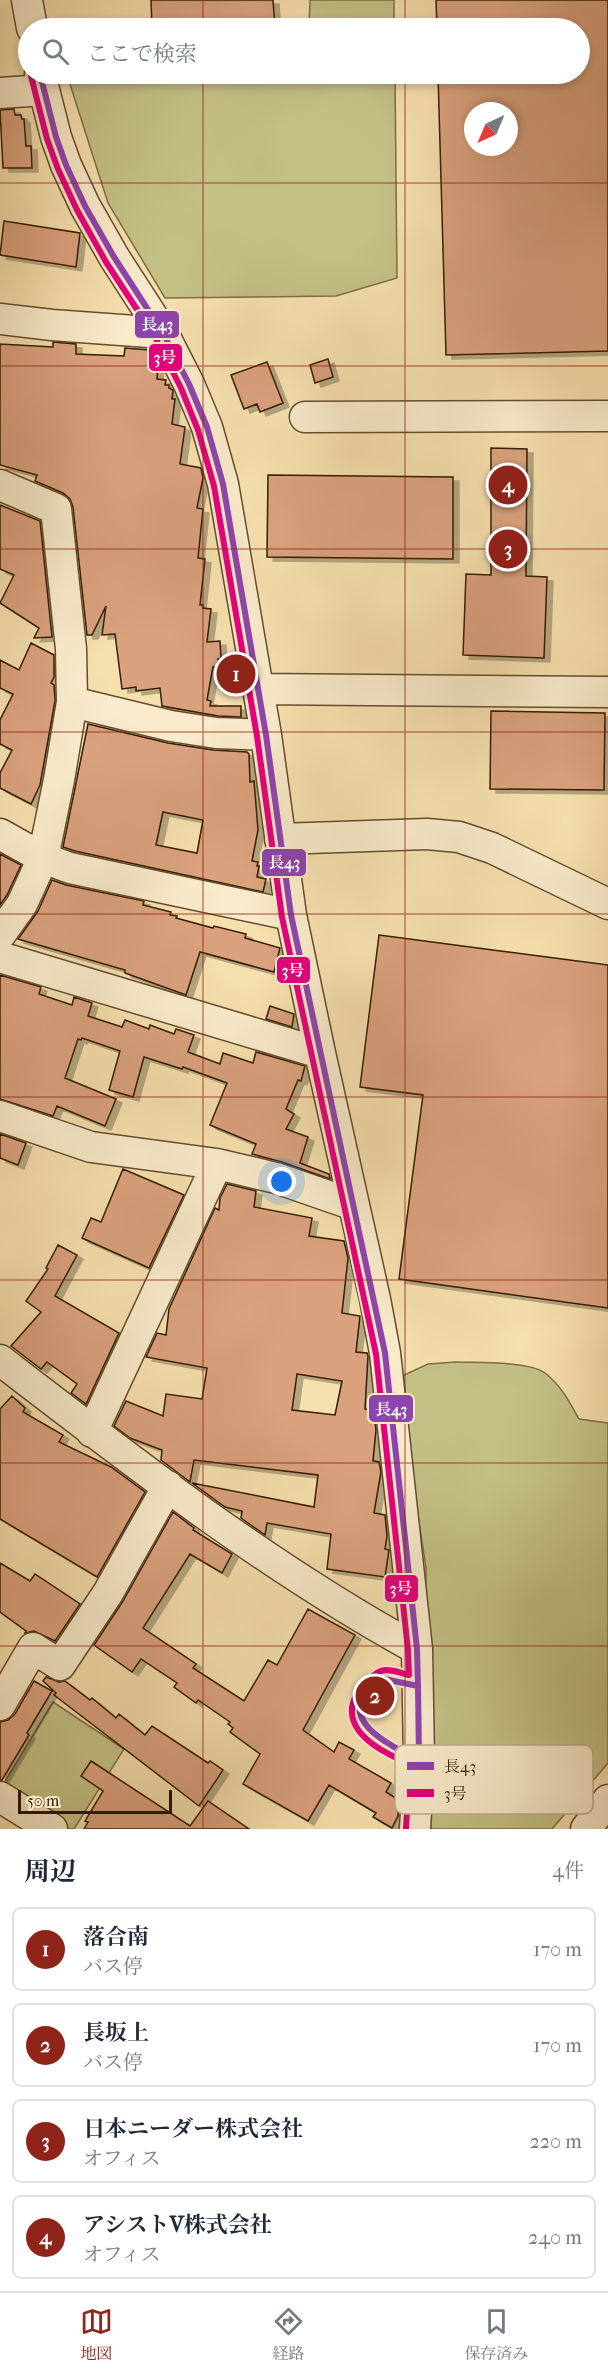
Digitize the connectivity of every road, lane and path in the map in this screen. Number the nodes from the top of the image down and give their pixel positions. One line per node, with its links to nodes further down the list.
1 (27, 0): 2 (street)
2 (30, 18)
3 (34, 84): 5 (street)
4 (43, 84): 7 (street)
5 (0, 93)
6 (0, 319): 7 (street)
7 (164, 333): 11 (street)
8 (608, 416): 9 (street)
9 (305, 417)
10 (0, 485): 13 (street)
11 (258, 689): 12 (street); 14 (street)
12 (608, 692)
13 (72, 702): 14 (street); 17 (street)
14 (266, 735): 16 (street)
15 (0, 834): 17 (street)
16 (280, 839): 18 (street); 19 (street)
17 (44, 858): 19 (street); 20 (street)
18 (608, 904)
19 (291, 915): 22 (street)
20 (0, 935)
21 (0, 957): 22 (street)
22 (320, 1053): 25 (street)
23 (0, 1116): 24 (street)
24 (217, 1164): 25 (street); 27 (street)
25 (354, 1205): 29 (street)
26 (0, 1360): 27 (street)
27 (92, 1432): 28 (street)
28 (168, 1486): 29 (street); 30 (street)
29 (417, 1649): 31 (street)
30 (0, 1704)
31 (419, 1745)
32 (0, 1797): 35 (street)
33 (608, 1800): 37 (street)
34 (416, 1814): 36 (street)
35 (52, 1829)
36 (415, 1829)
37 (586, 1829)

